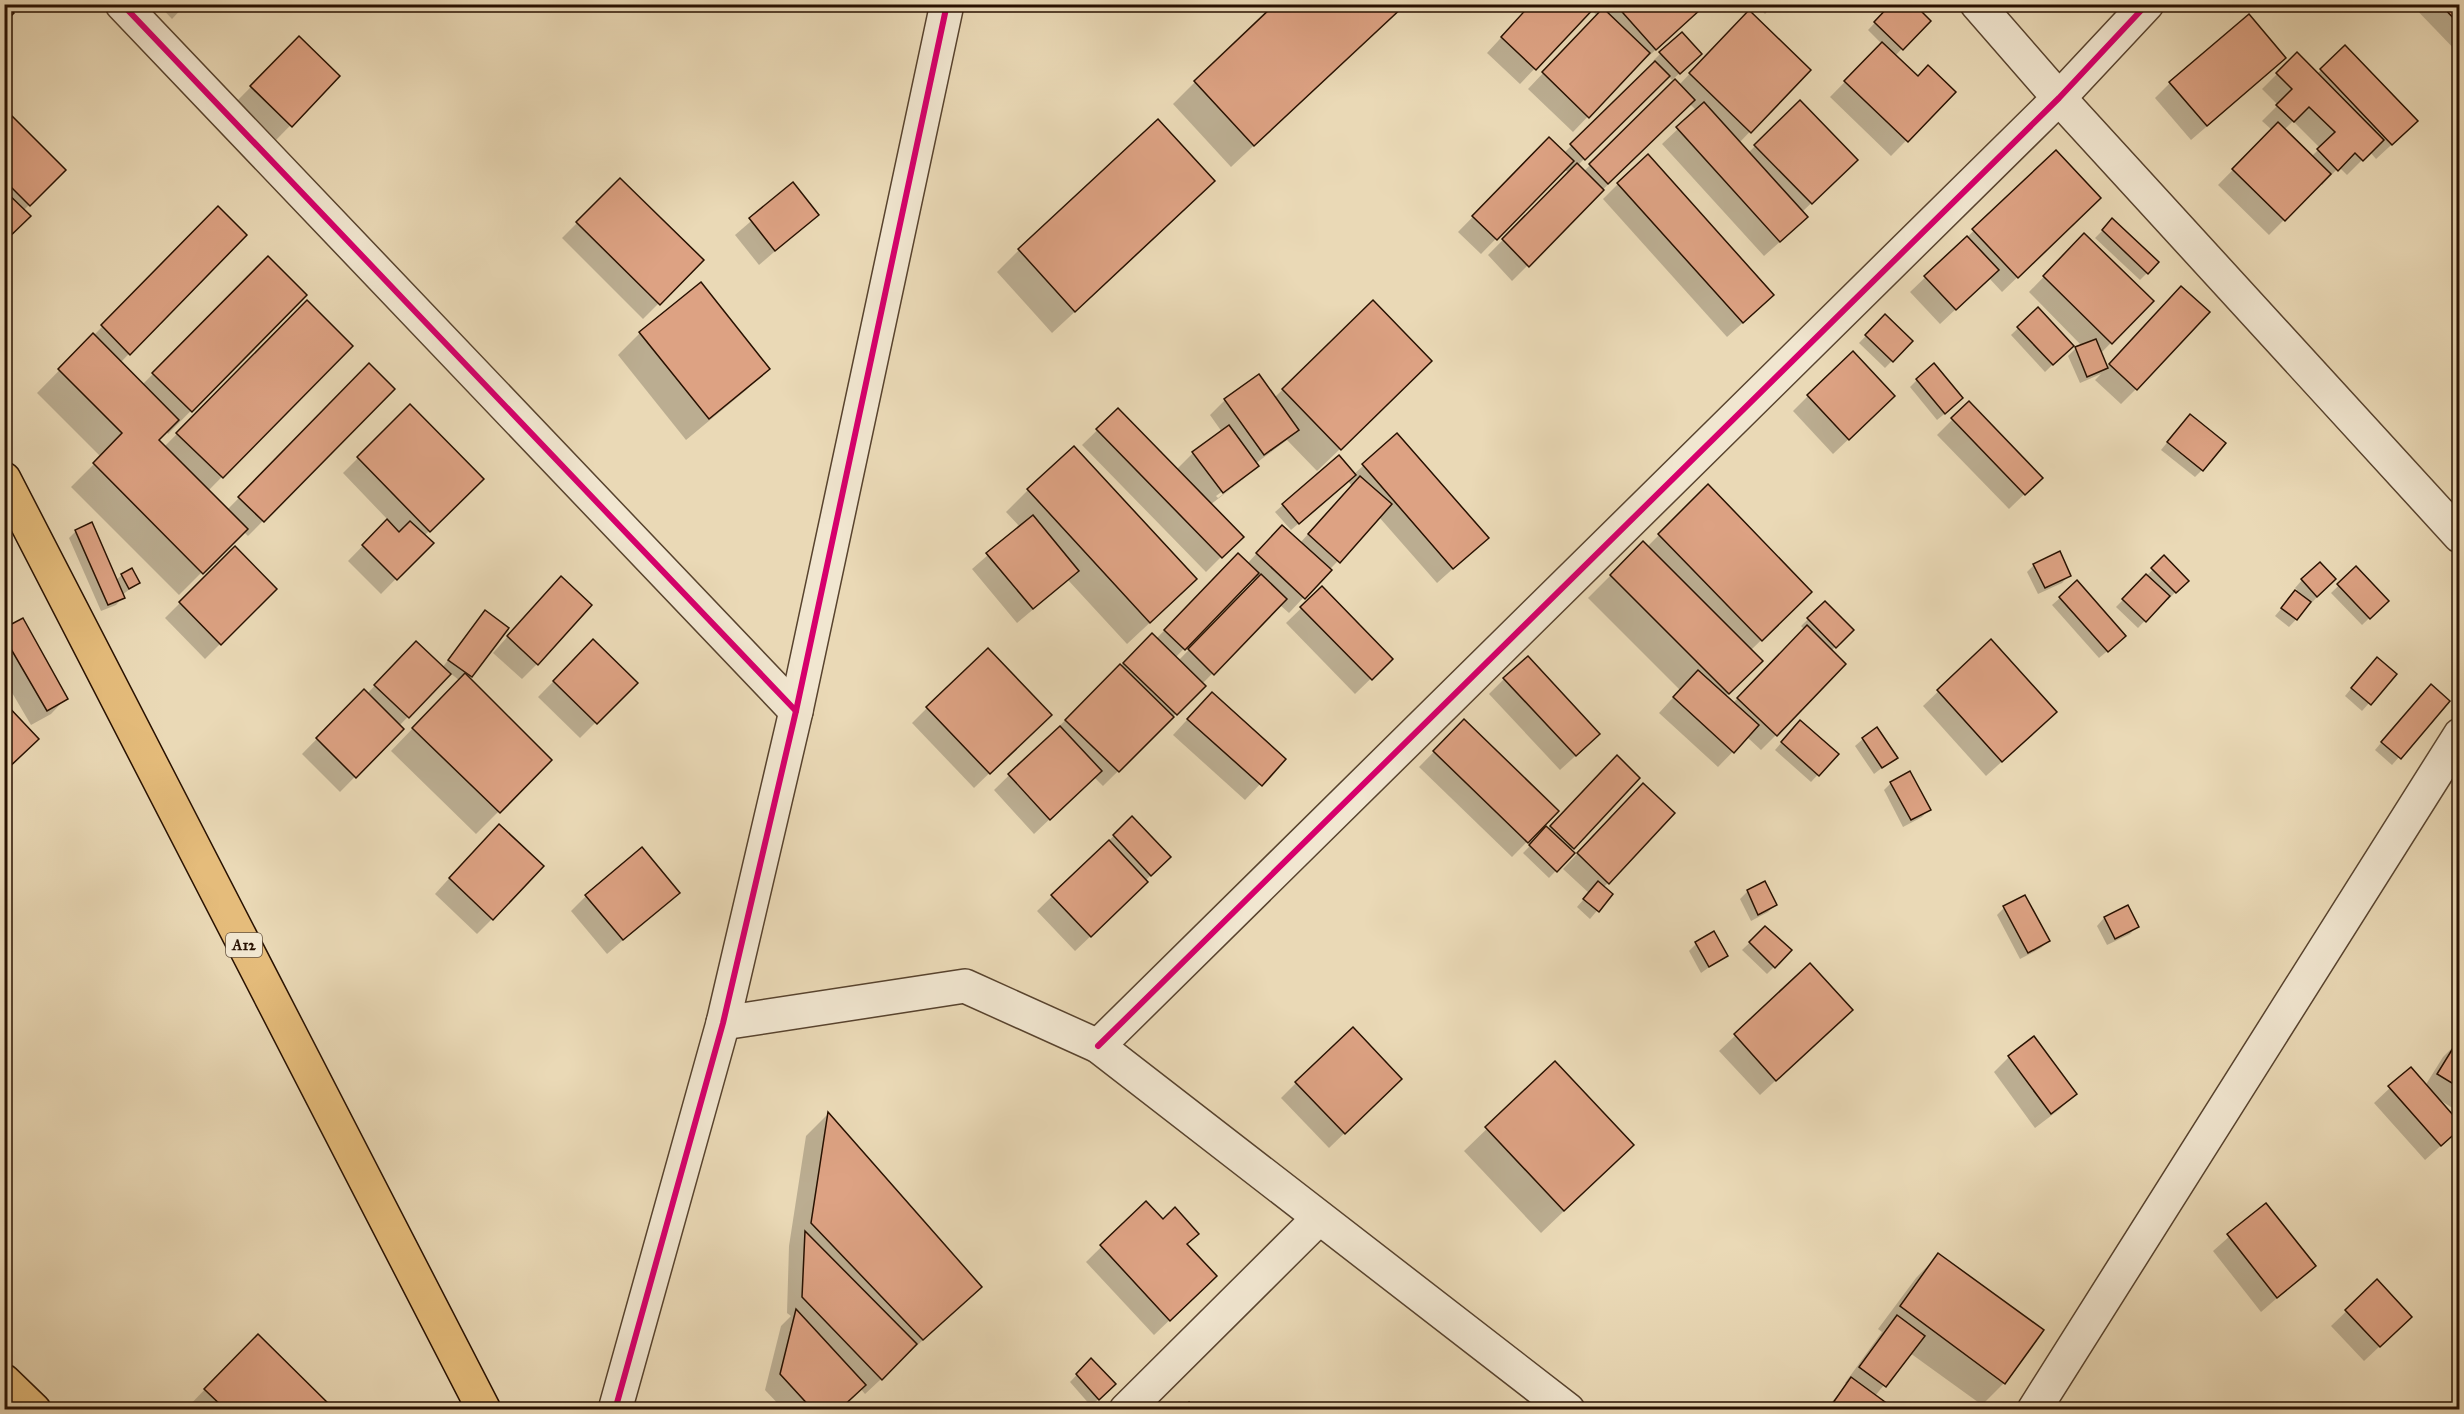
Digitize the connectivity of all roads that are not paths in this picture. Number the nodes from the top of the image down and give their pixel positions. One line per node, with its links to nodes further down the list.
1 (122, 4): 8 (street)
2 (947, 4): 8 (street)
3 (1977, 4): 5 (street)
4 (2147, 4): 5 (street)
5 (2059, 98): 7 (street); 11 (street)
6 (4, 479): 15 (main road, A12)
7 (2460, 536)
8 (796, 711): 10 (street)
9 (2460, 735): 19 (street)
10 (723, 1023): 11 (street); 16 (street)
11 (1098, 1046): 12 (street)
12 (1319, 1218): 17 (street); 18 (street)
13 (4, 1381): 14 (main road)
14 (34, 1410)
15 (484, 1410)
16 (615, 1410)
17 (1126, 1410)
18 (1568, 1410)
19 (2034, 1410)

